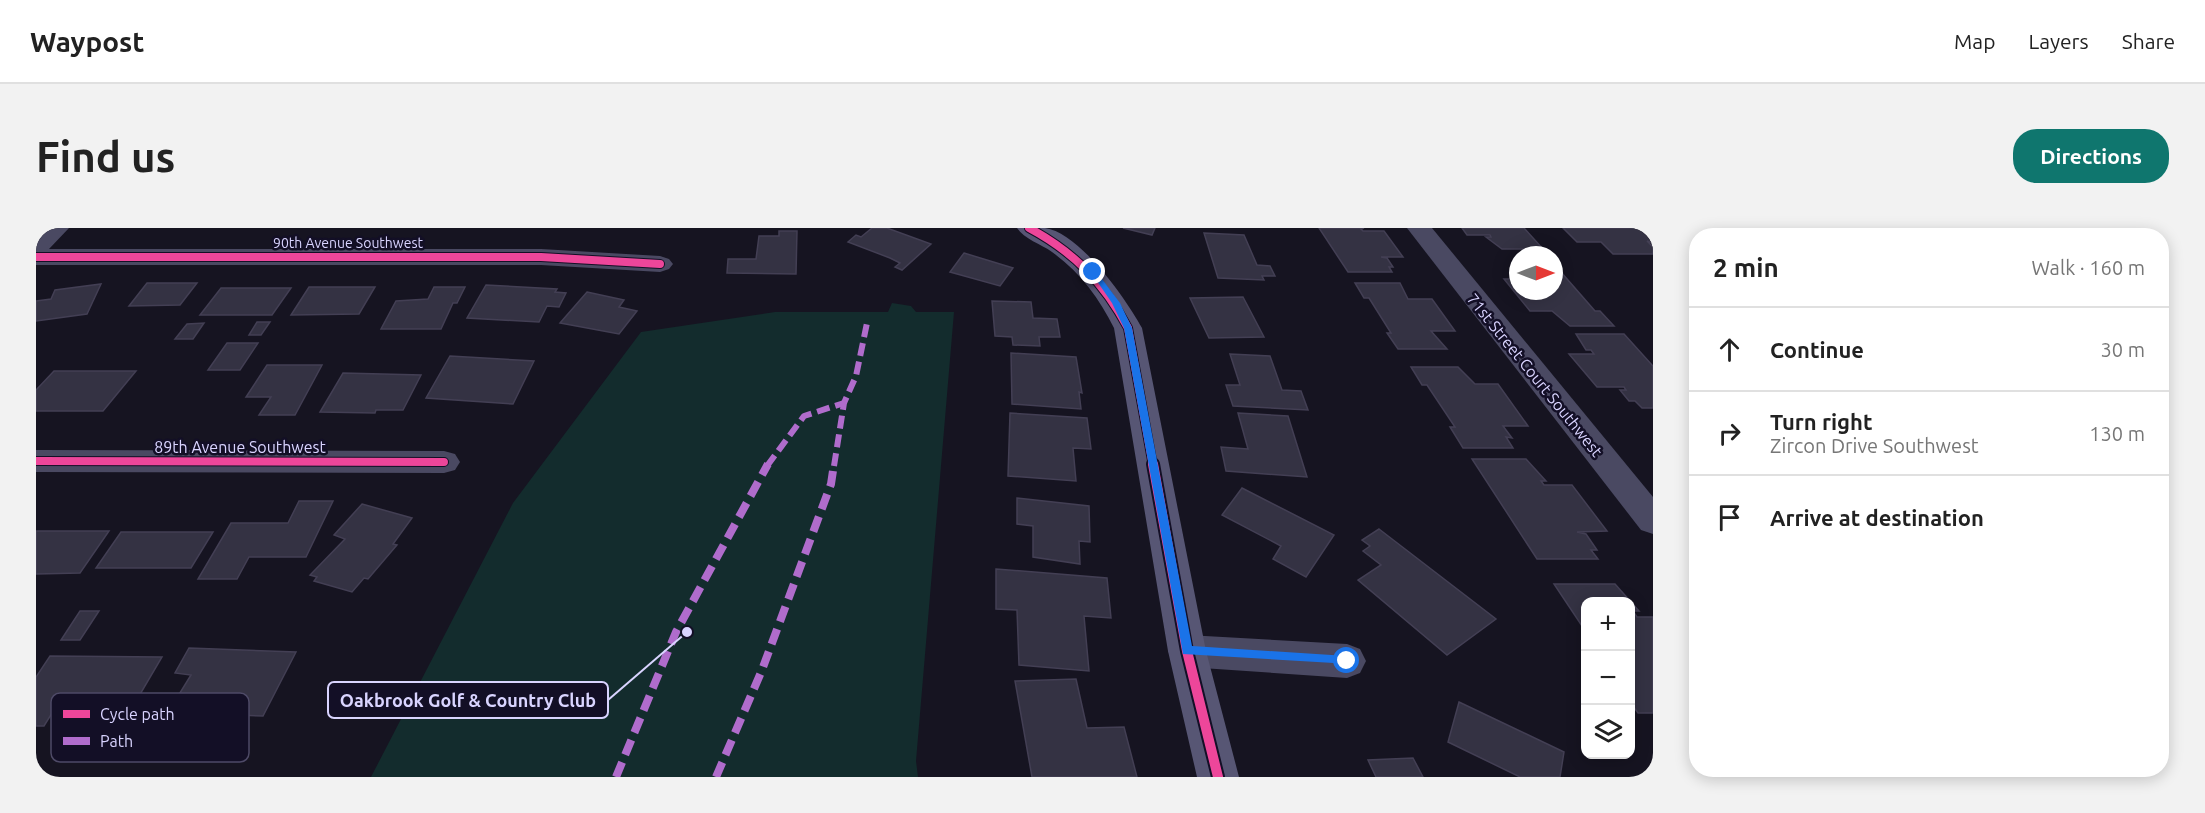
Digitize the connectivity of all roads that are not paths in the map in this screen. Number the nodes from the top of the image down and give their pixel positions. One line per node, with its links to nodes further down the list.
1 (57, 228): 4 (street)
2 (1029, 228): 10 (street)
3 (1419, 228): 9 (street, 71st Street Court Southwest)
4 (36, 248)
5 (36, 257): 6 (street, 90th Avenue Southwest)
6 (660, 264)
7 (36, 461): 8 (street, 89th Avenue Southwest)
8 (444, 462)
9 (1653, 521)
10 (1187, 651): 11 (street); 12 (street)
11 (1347, 661)
12 (1218, 777)

